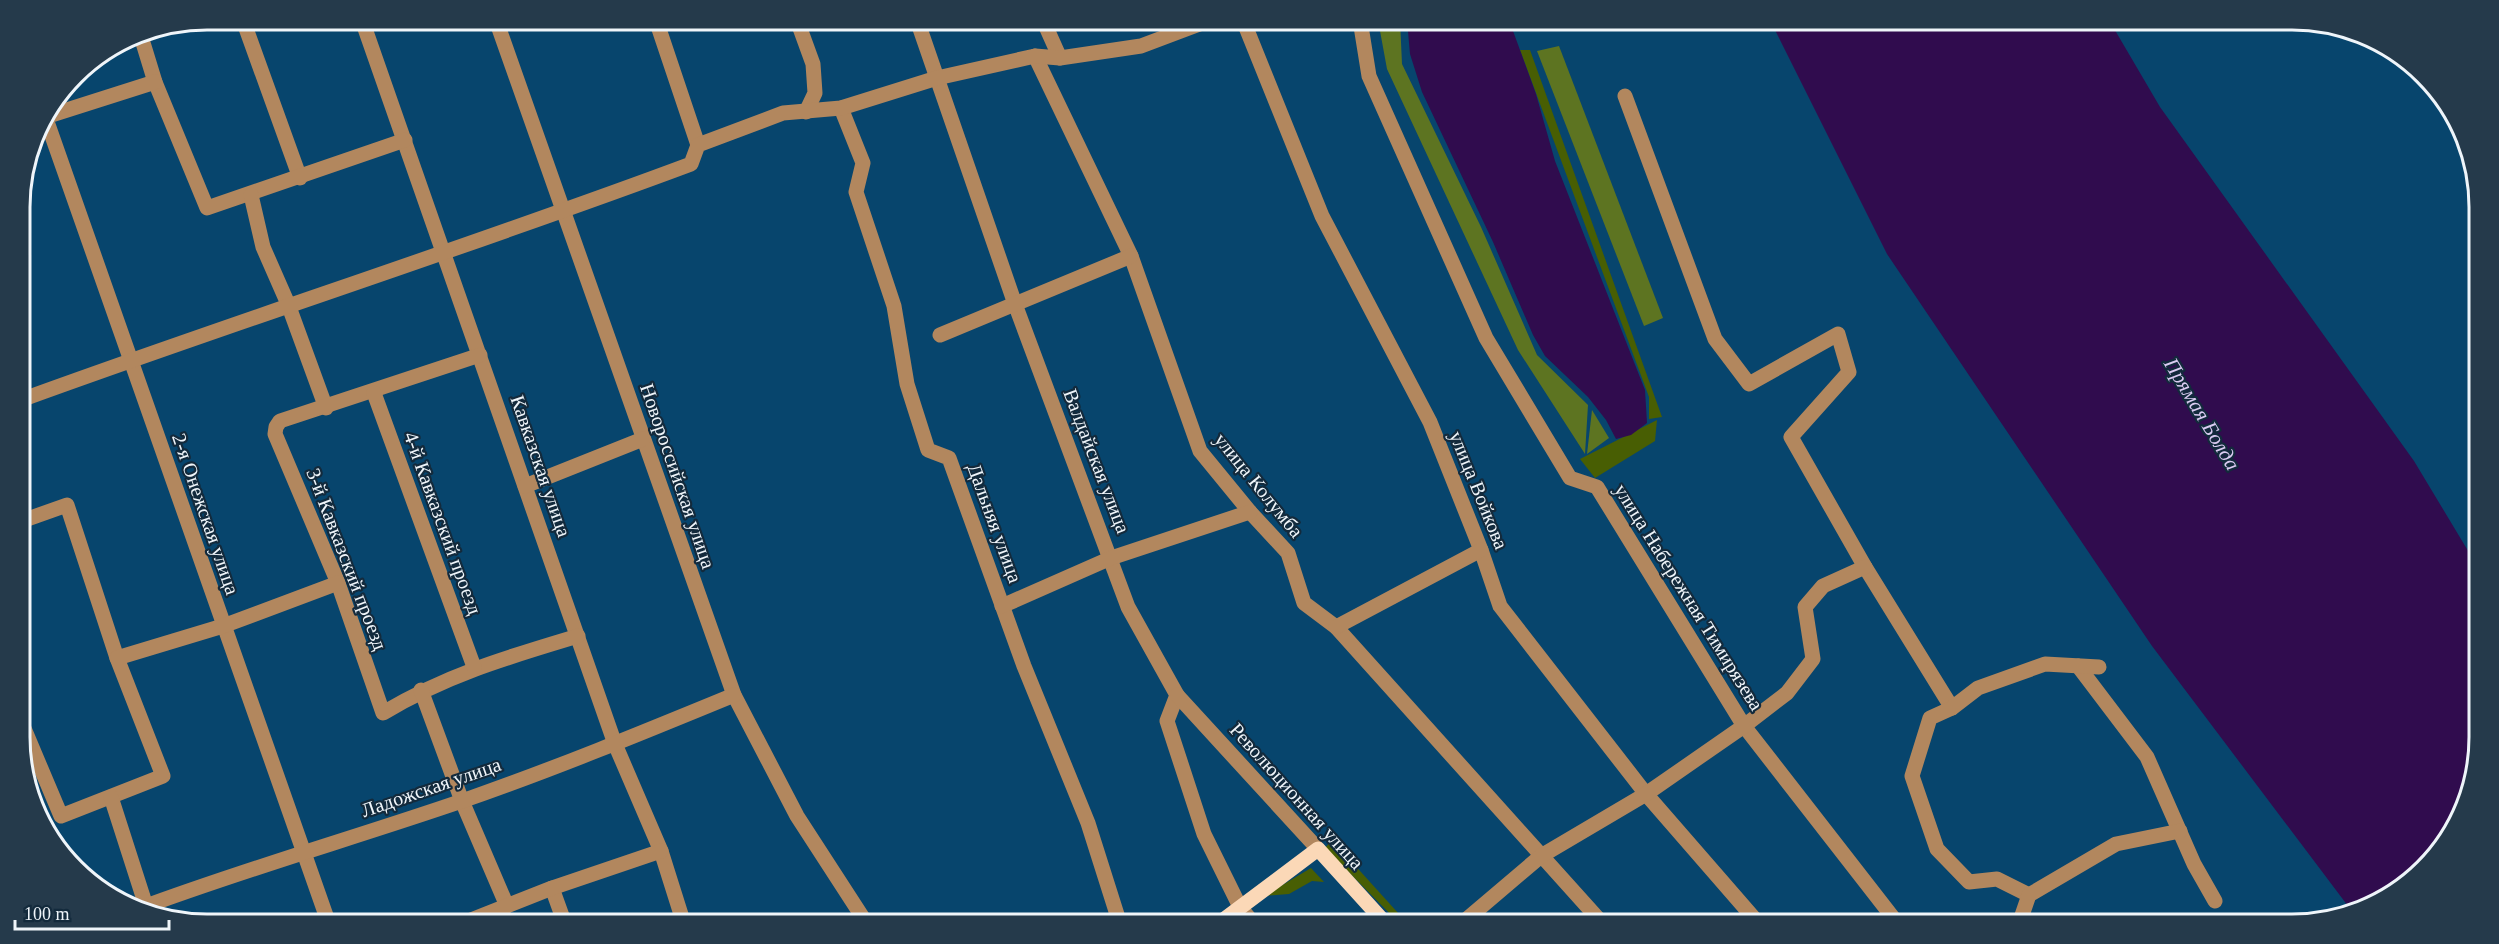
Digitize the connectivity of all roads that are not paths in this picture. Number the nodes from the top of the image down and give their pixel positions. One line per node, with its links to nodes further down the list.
1 (247, 30): 23 (street)
2 (366, 30): 21 (street, Кавказская улица)
3 (500, 30): 25 (street, Новороссийская улица)
4 (659, 30): 22 (street)
5 (801, 30): 18 (street)
6 (921, 30): 14 (street, Валдайская улица)
7 (1047, 30): 13 (street)
8 (1183, 30): 13 (street)
9 (1247, 30): 40 (street, улица Войкова)
10 (1362, 30): 56 (street, улица Набережная Тимирязева)
11 (143, 42): 15 (street)
12 (1035, 56): 13 (street); 14 (street); 27 (street, улица Колумба)
13 (1060, 58)
14 (937, 78): 17 (street); 29 (street, Валдайская улица)
15 (155, 82): 19 (street); 24 (street)
16 (1625, 96): 42 (street)
17 (841, 108): 18 (street); 44 (street, Дальняя улица)
18 (807, 112): 22 (street)
19 (54, 118)
20 (47, 131): 32 (street, 2-я Онежская улица)
21 (405, 141): 23 (street); 26 (street, Кавказская улица)
22 (698, 145): 25 (street)
23 (300, 178): 24 (street)
24 (251, 195): 28 (street)
25 (564, 211): 26 (street); 36 (street, Новороссийская улица)
26 (444, 253): 28 (street); 31 (street, Кавказская улица)
27 (1131, 256): 29 (street); 38 (street, улица Колумба)
28 (288, 304): 32 (street); 35 (street)
29 (1015, 304): 30 (street); 41 (street, Валдайская улица)
30 (940, 335)
31 (480, 356): 33 (street, 3-й Кавказский проезд); 37 (street, Кавказская улица)
32 (130, 360): 34 (street); 45 (street, 2-я Онежская улица)
33 (374, 393): 35 (street, 3-й Кавказский проезд); 51 (street, 4-й Кавказский проезд)
34 (30, 397)
35 (326, 408): 43 (street, 3-й Кавказский проезд)
36 (643, 439): 37 (street); 53 (street, Новороссийская улица)
37 (525, 486): 47 (street, Кавказская улица)
38 (1250, 513): 41 (street); 46 (street, улица Колумба)
39 (30, 518): 48 (street)
40 (1481, 550): 46 (street); 59 (street, улица Войкова)
41 (1112, 558): 44 (street); 54 (street, Валдайская улица)
42 (1865, 567): 55 (street); 56 (street)
43 (338, 582): 45 (street); 52 (street, 3-й Кавказский проезд)
44 (1002, 606): 79 (street, Дальняя улица)
45 (223, 626): 48 (street); 65 (street, 2-я Онежская улица)
46 (1336, 627): 66 (street, улица Колумба)
47 (578, 636): 51 (street, 3-й Кавказский проезд); 58 (street, Кавказская улица)
48 (117, 658): 60 (street)
49 (2078, 666): 50 (street); 55 (street); 62 (street)
50 (2099, 666)
51 (474, 668): 52 (street, 3-й Кавказский проезд)
52 (421, 690): 61 (street)
53 (734, 695): 58 (street, Ладожская улица); 78 (street, Новороссийская улица)
54 (1177, 695): 63 (street, Революционная улица); 73 (street)
55 (1952, 708): 68 (street)
56 (1744, 726): 59 (street); 86 (street, улица Набережная Тимирязева)
57 (31, 744): 60 (street)
58 (615, 744): 61 (street, Ладожская улица); 64 (street, Кавказская улица)
59 (1646, 794): 66 (street); 85 (street, улица Войкова)
60 (111, 797): 69 (street)
61 (462, 801): 65 (street, Ладожская улица); 72 (street)
62 (2180, 831): 68 (street); 70 (street)
63 (1318, 849): 73 (main road); 82 (main road, Революционная улица)
64 (661, 851): 67 (street); 77 (street, Кавказская улица)
65 (302, 852): 71 (street, Ладожская улица); 74 (street, 2-я Онежская улица)
66 (1540, 855): 83 (street); 84 (street, улица Колумба)
67 (552, 888): 72 (street); 76 (street)
68 (2029, 895): 87 (street)
69 (140, 901)
70 (2215, 902)
71 (150, 905)
72 (507, 906): 75 (street)
73 (1240, 908): 80 (main road); 81 (street)
74 (325, 914)
75 (486, 914)
76 (561, 914)
77 (681, 914)
78 (861, 914)
79 (1117, 914)
80 (1232, 914)
81 (1245, 914)
82 (1377, 914)
83 (1472, 914)
84 (1594, 914)
85 (1750, 914)
86 (1890, 914)
87 (2022, 914)

